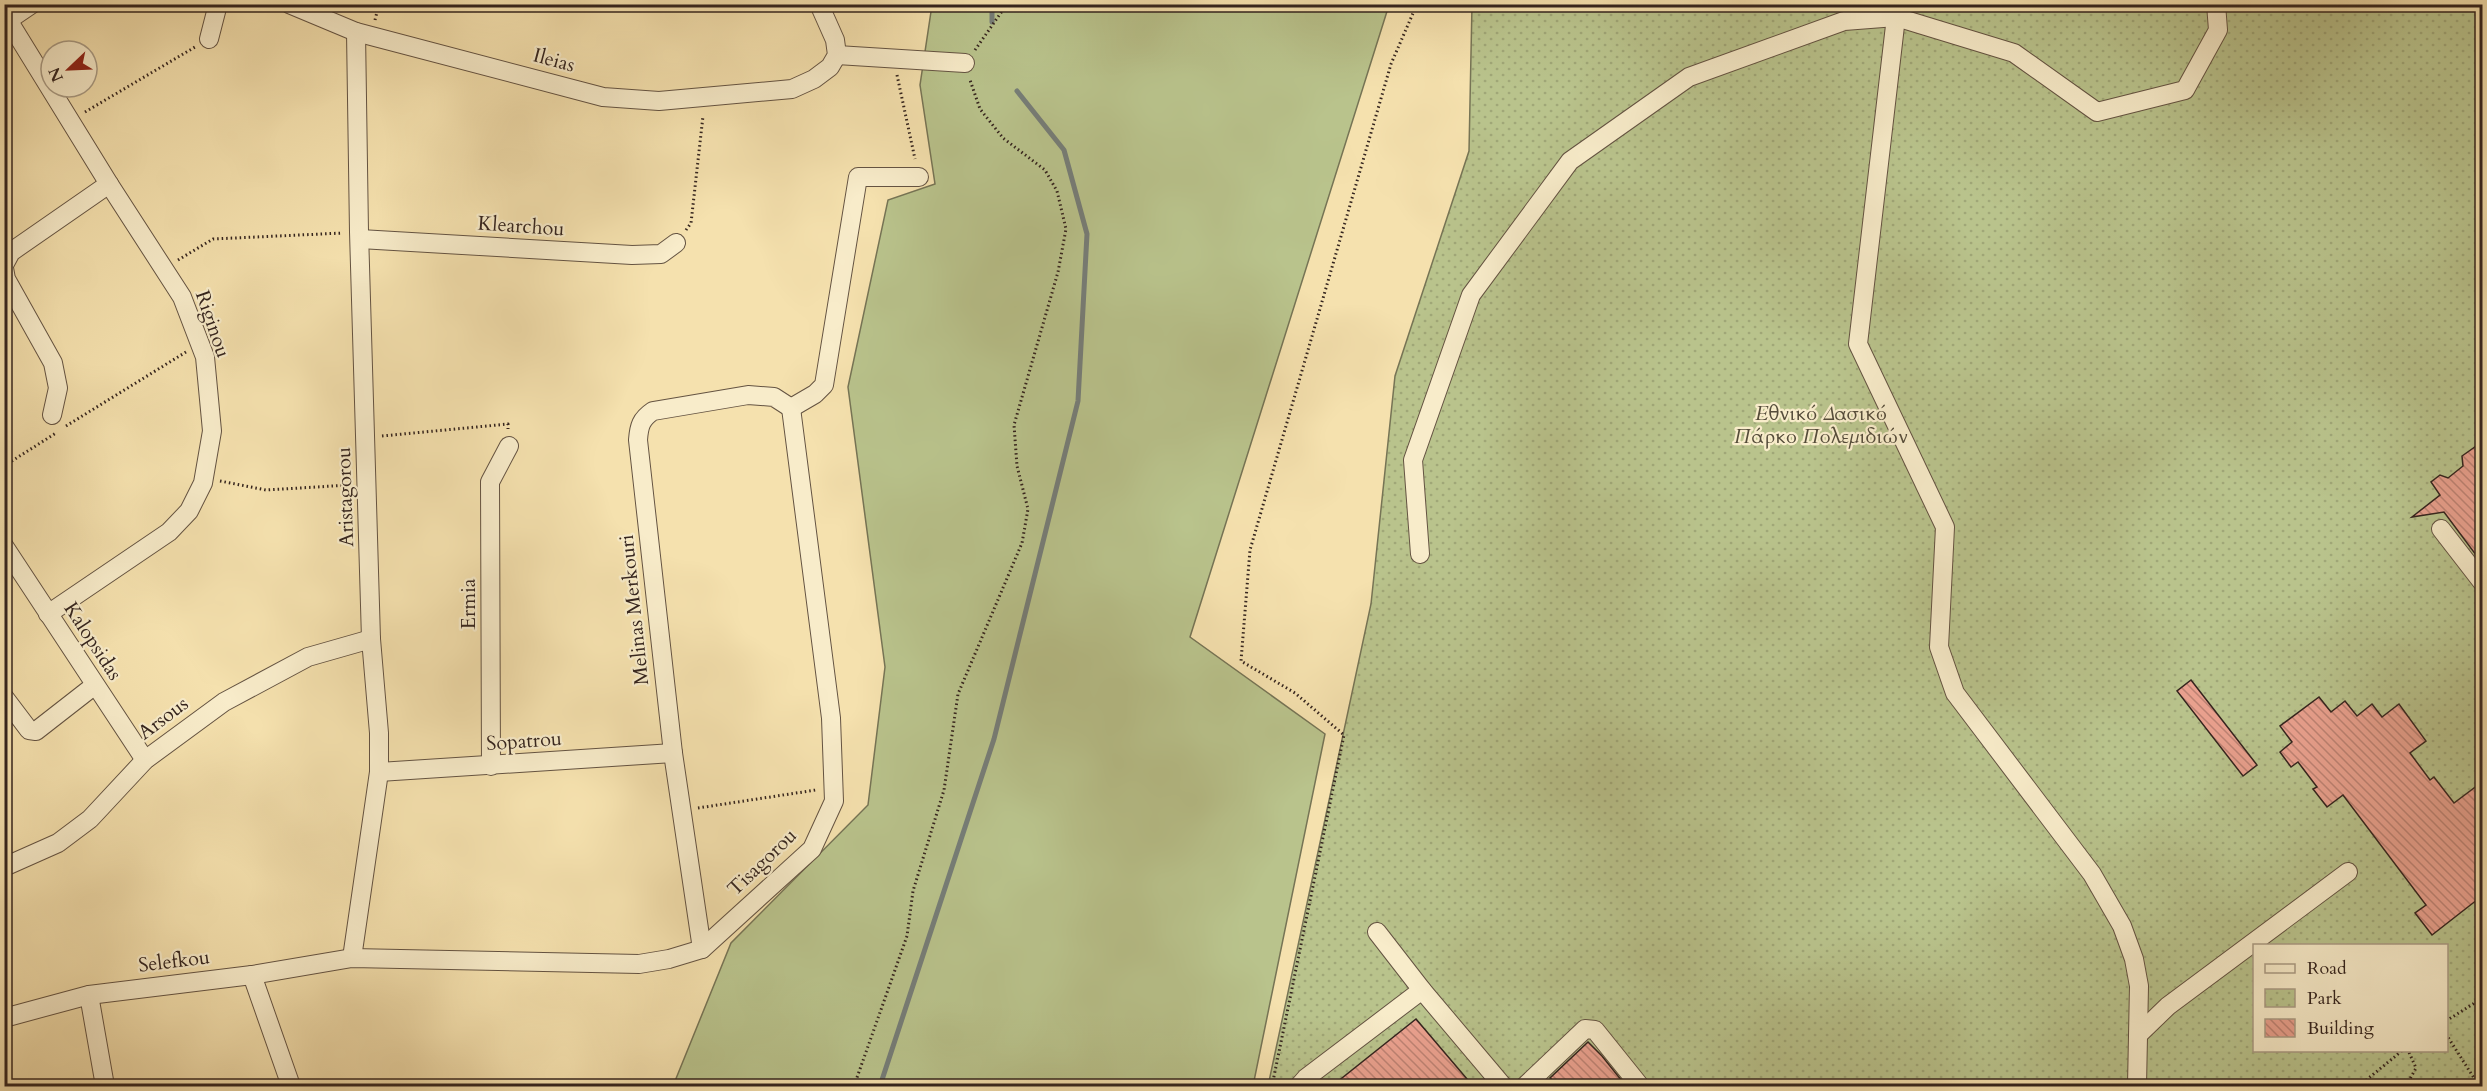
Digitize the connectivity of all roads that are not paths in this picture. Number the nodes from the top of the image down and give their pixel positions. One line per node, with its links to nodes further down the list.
1 (32, 4): 8 (street)
2 (218, 4): 10 (street)
3 (289, 4): 9 (street, Ileias)
4 (819, 4): 11 (street)
5 (2216, 4): 7 (street)
6 (1841, 13): 7 (street); 23 (street)
7 (1896, 17): 42 (street)
8 (6, 21): 14 (street, Riginou)
9 (356, 32): 11 (street, Ileias); 15 (street, Aristagorou)
10 (209, 39)
11 (837, 56): 12 (street)
12 (965, 63)
13 (919, 177): 18 (street)
14 (109, 184): 17 (street); 25 (street, Riginou)
15 (360, 235): 16 (street, Klearchou); 26 (street, Aristagorou)
16 (676, 243)
17 (4, 267): 19 (street)
18 (791, 408): 29 (street, Melinas Merkouri); 36 (street, Tisagorou)
19 (52, 415)
20 (509, 446): 31 (street, Ermia)
21 (2442, 529): 24 (street)
22 (4, 546): 25 (street, Kalopsidas)
23 (1420, 554)
24 (2482, 582)
25 (48, 614): 27 (street, Kalopsidas)
26 (371, 639): 30 (street, Arsous); 32 (street, Aristagorou)
27 (95, 685): 28 (street); 30 (street, Kalopsidas)
28 (4, 697)
29 (673, 753): 31 (street, Sopatrou); 36 (street, Melinas Merkouri)
30 (145, 760): 33 (street, Arsous)
31 (491, 766): 32 (street, Sopatrou)
32 (379, 772): 37 (street, Aristagorou)
33 (4, 867)
34 (2348, 872): 42 (street)
35 (1377, 932): 39 (street)
36 (702, 949): 37 (street, Tisagorou)
37 (351, 958): 38 (street, Selefkou)
38 (252, 975): 40 (street, Selefkou); 44 (street)
39 (1422, 990): 45 (street); 46 (street)
40 (89, 994): 41 (street, Selefkou); 43 (street)
41 (4, 1018)
42 (2139, 1034): 49 (street)
43 (105, 1086)
44 (291, 1086)
45 (1299, 1086)
46 (1503, 1086)
47 (1525, 1086): 48 (street)
48 (1640, 1086)
49 (2137, 1086)

